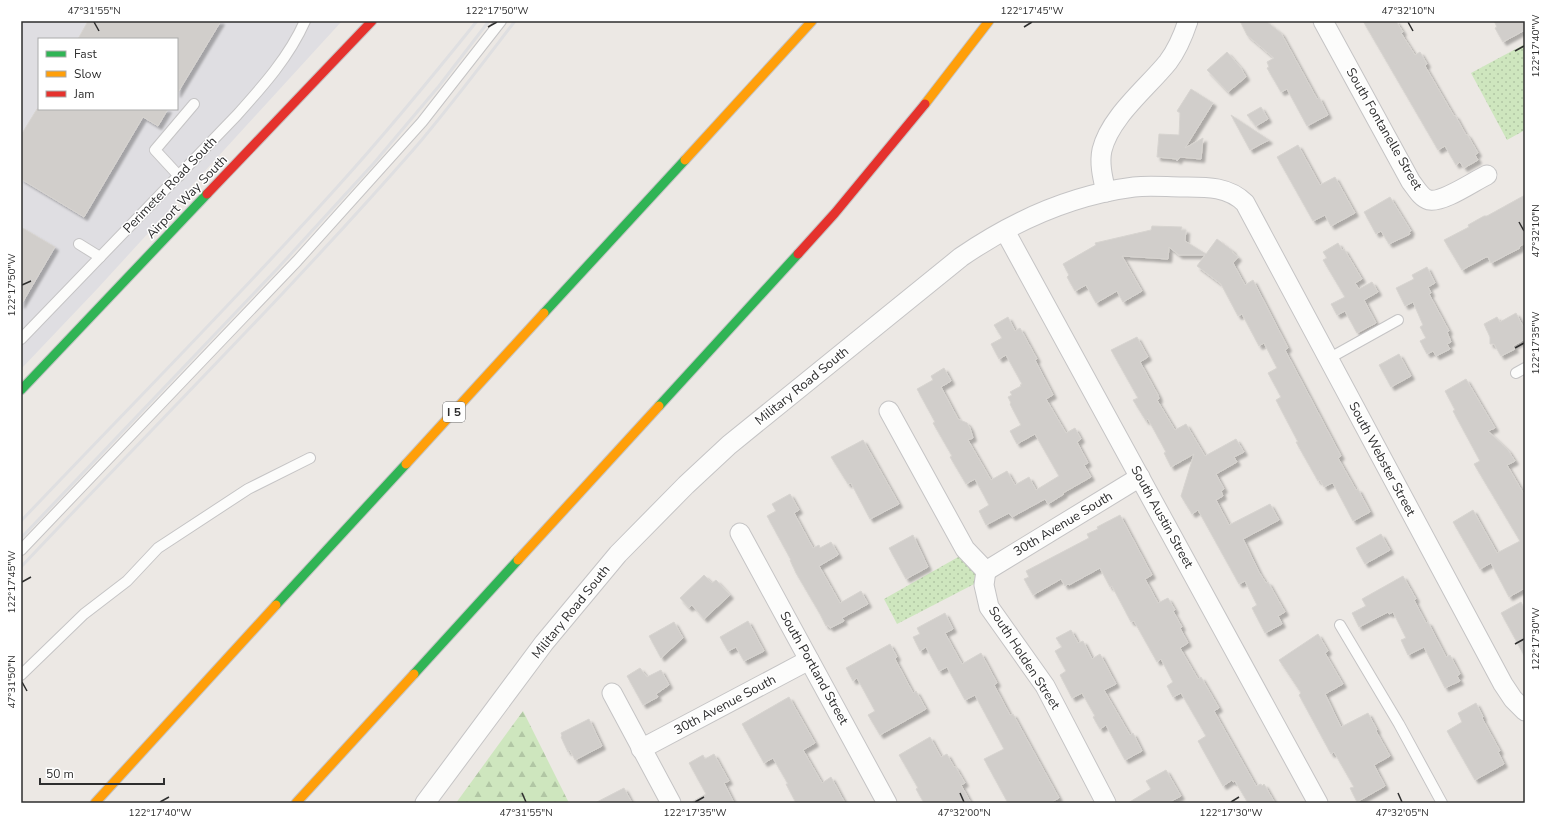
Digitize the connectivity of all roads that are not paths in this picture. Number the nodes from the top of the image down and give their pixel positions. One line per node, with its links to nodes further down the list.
1 (305, 21): 10 (lane, Perimeter Road South)
2 (372, 21): 19 (main road, Airport Way South)
3 (501, 21): 24 (lane)
4 (812, 21): 32 (main road, I 5)
5 (989, 21): 33 (main road)
6 (1188, 21): 11 (street)
7 (1323, 21): 9 (street, South Fontanelle Street)
8 (194, 104): 10 (lane)
9 (1487, 174)
10 (179, 176): 15 (lane, Perimeter Road South)
11 (1106, 192): 12 (street, Military Road South); 13 (street, Military Road South)
12 (1245, 203): 18 (street, South Webster Street)
13 (1005, 231): 22 (street, South Austin Street); 34 (street, Military Road South)
14 (79, 244): 15 (lane)
15 (100, 257): 17 (lane, Perimeter Road South)
16 (1398, 320): 18 (lane)
17 (22, 336)
18 (1328, 360): 30 (street, South Webster Street)
19 (21, 390)
20 (889, 411): 25 (street)
21 (310, 458): 28 (lane)
22 (1140, 477): 25 (street, 30th Avenue South); 38 (street, South Austin Street)
23 (740, 532): 27 (street, South Portland Street)
24 (21, 550)
25 (986, 571): 37 (street, South Holden Street)
26 (1340, 625): 39 (lane)
27 (809, 660): 31 (street, 30th Avenue South); 36 (street, South Portland Street)
28 (21, 676)
29 (612, 693): 31 (street)
30 (1525, 711)
31 (641, 750): 35 (street)
32 (95, 803)
33 (296, 803)
34 (425, 803)
35 (671, 803)
36 (887, 803)
37 (1106, 803)
38 (1318, 803)
39 (1442, 803)

